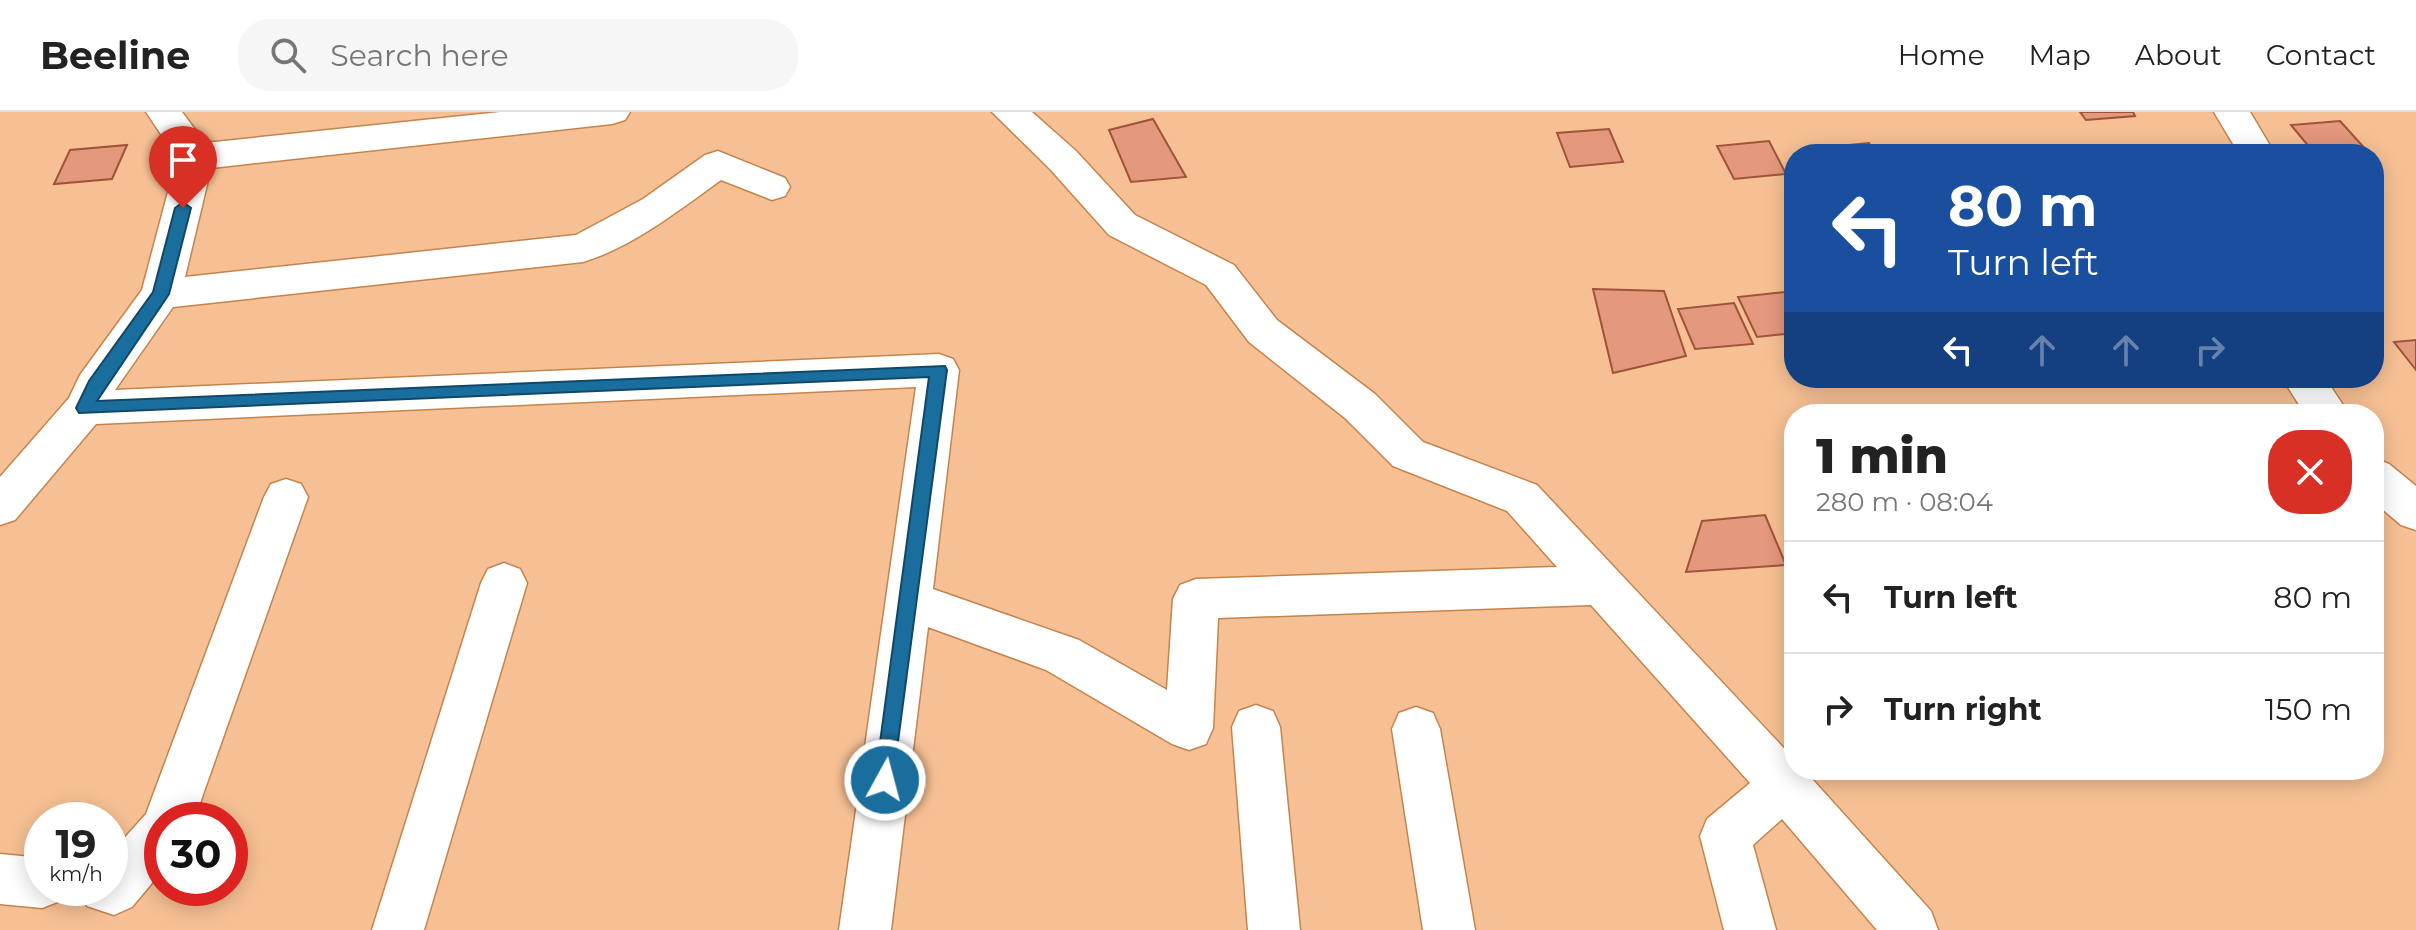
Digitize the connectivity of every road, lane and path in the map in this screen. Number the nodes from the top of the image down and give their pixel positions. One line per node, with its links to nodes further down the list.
1 (164, 112): 7 (street)
2 (612, 112): 5 (street)
3 (1010, 112): 16 (street)
4 (2232, 112): 6 (street)
5 (358, 125): 7 (street)
6 (2251, 144)
7 (195, 157): 9 (street)
8 (772, 187): 9 (street)
9 (161, 294): 10 (street)
10 (85, 408): 13 (street); 17 (street)
11 (2384, 485): 14 (street)
12 (286, 497): 21 (street)
13 (0, 507)
14 (2416, 512)
15 (504, 583): 26 (street)
16 (1602, 585): 17 (street); 20 (street)
17 (908, 600): 27 (street)
18 (1256, 727): 28 (street)
19 (1416, 729): 29 (street)
20 (1785, 785): 30 (street); 31 (street)
21 (176, 802)
22 (144, 853): 23 (street)
23 (128, 872)
24 (0, 879): 25 (street)
25 (24, 881)
26 (398, 930)
27 (865, 930)
28 (1274, 930)
29 (1449, 930)
30 (1750, 930)
31 (1912, 930)

